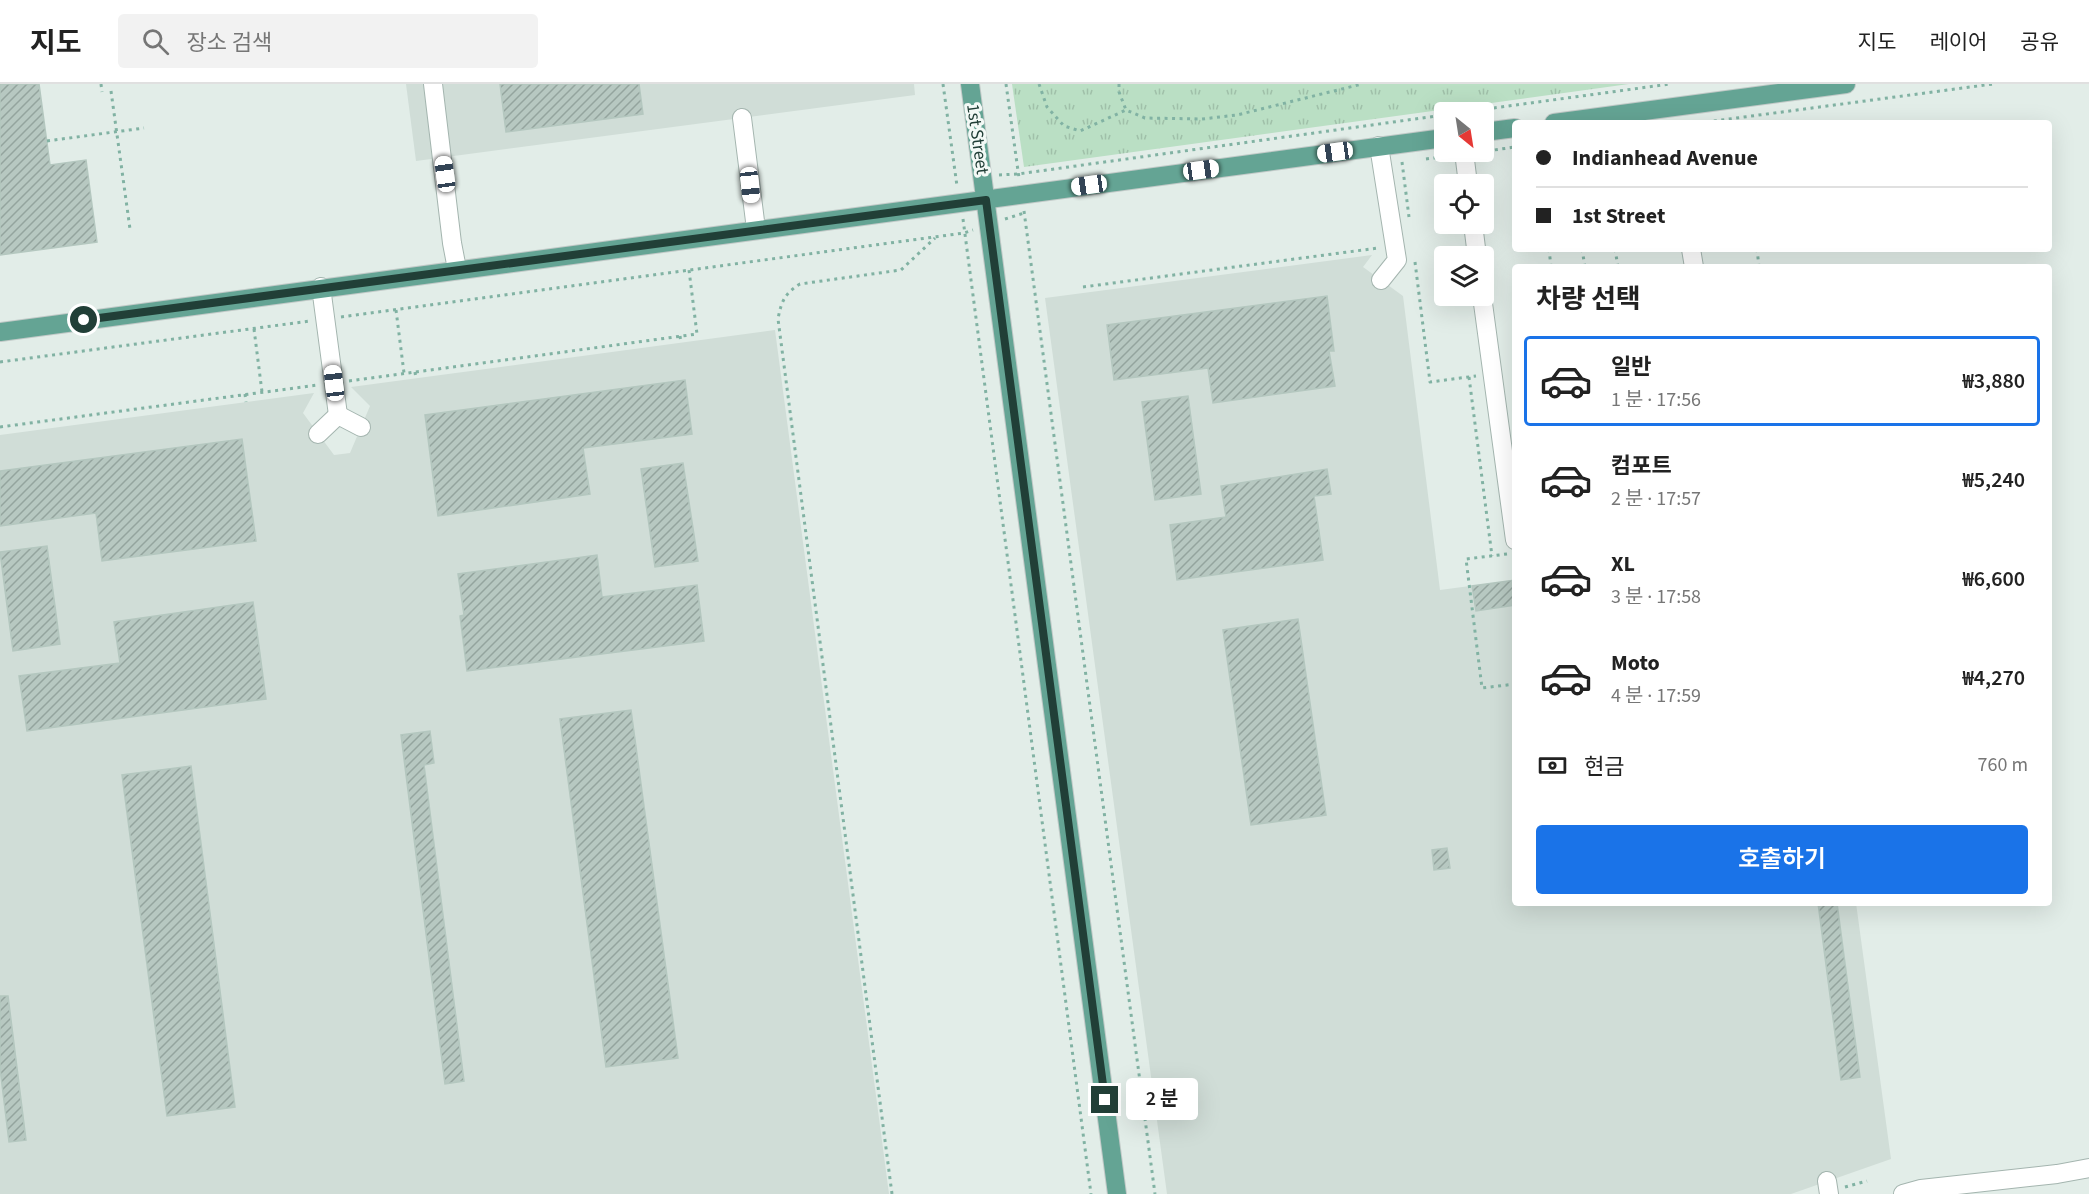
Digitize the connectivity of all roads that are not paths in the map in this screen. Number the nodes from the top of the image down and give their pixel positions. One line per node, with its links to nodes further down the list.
1 (432, 84): 12 (lane)
2 (970, 84): 10 (main road, 1st Street)
3 (1846, 84): 5 (main road)
4 (742, 118): 11 (lane)
5 (1576, 120)
6 (1512, 128): 7 (main road)
7 (1494, 131)
8 (1434, 139): 9 (main road)
9 (1379, 146): 10 (main road); 13 (lane)
10 (986, 200): 11 (main road); 22 (main road, 1st Street)
11 (756, 229): 12 (main road)
12 (457, 269): 14 (main road)
13 (1381, 280)
14 (321, 287): 16 (main road); 17 (lane)
15 (1483, 306): 20 (lane)
16 (0, 332)
17 (338, 416): 18 (lane); 19 (lane)
18 (361, 427)
19 (318, 434)
20 (1512, 518)
21 (2089, 1168): 23 (lane)
22 (1117, 1194)
23 (1903, 1194)

